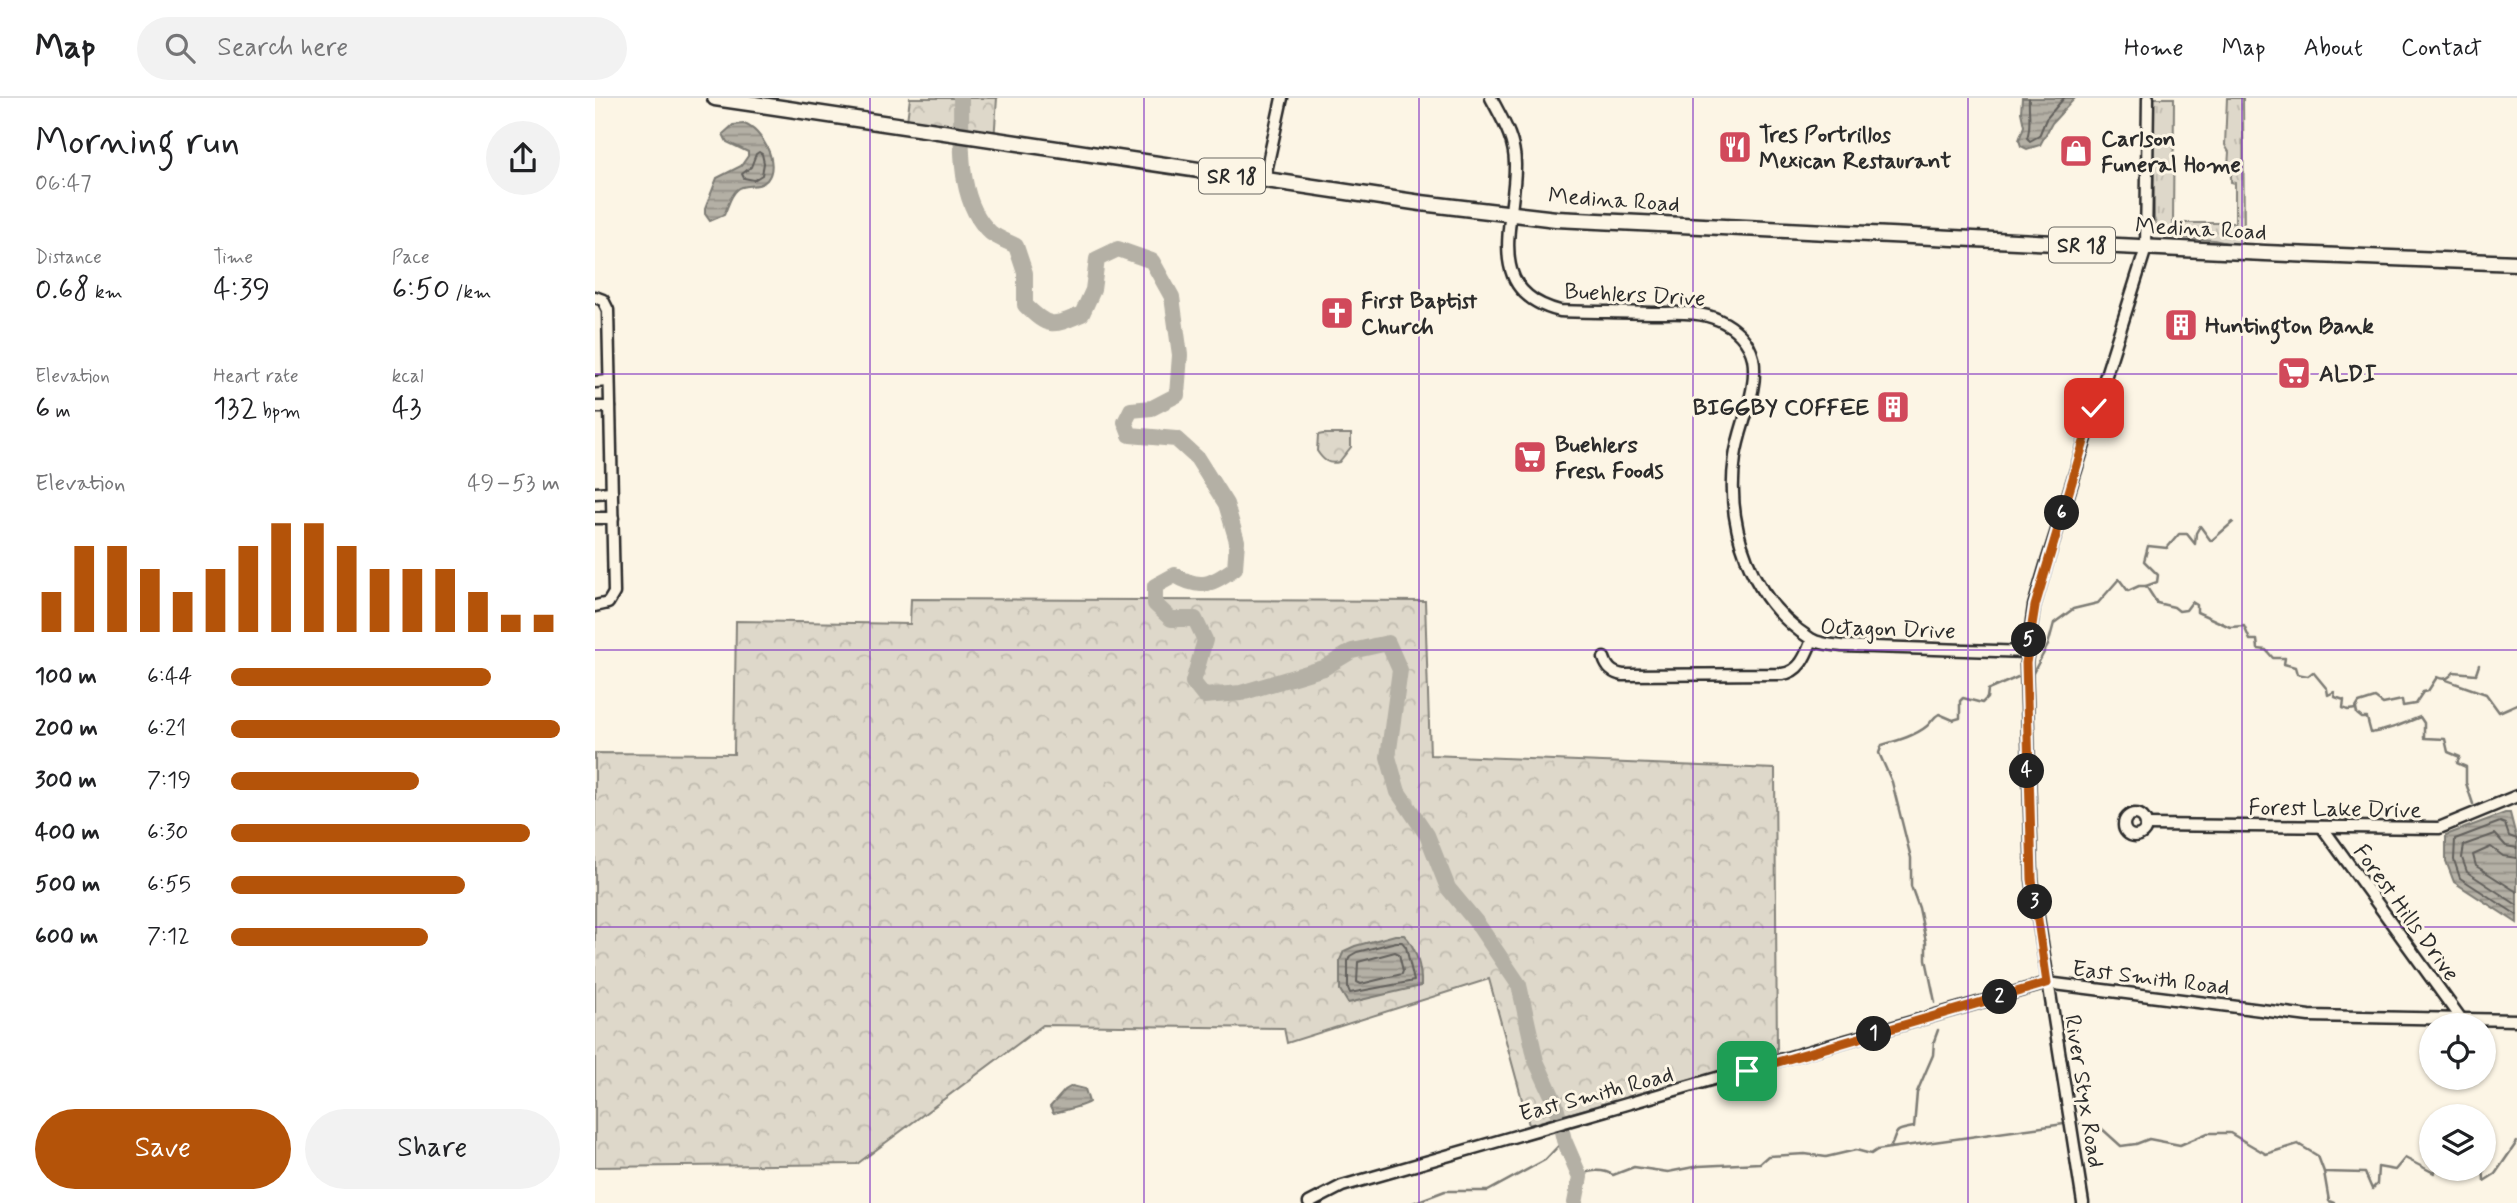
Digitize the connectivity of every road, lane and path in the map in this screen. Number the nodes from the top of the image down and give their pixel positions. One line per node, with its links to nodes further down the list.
1 (715, 98): 5 (highway, Medina Road / SR 18)
2 (1282, 98): 5 (street)
3 (1491, 98): 6 (street, Buehlers Drive)
4 (2148, 98): 7 (street, River Styx Road)
5 (1264, 181): 6 (highway, Medina Road / SR 18)
6 (1510, 214): 7 (highway, Medina Road / SR 18); 19 (street, Buehlers Drive)
7 (2146, 248): 8 (highway, Medina Road / SR 18); 20 (street, River Styx Road)
8 (2517, 263)
9 (595, 296): 10 (street)
10 (609, 381): 11 (street); 13 (street)
11 (595, 382)
12 (595, 407): 13 (street)
13 (610, 407): 14 (street)
14 (612, 492): 15 (street); 16 (street)
15 (595, 493)
16 (613, 517): 17 (street); 18 (street)
17 (595, 518)
18 (598, 606)
19 (1812, 640): 20 (street, Octagon Drive); 21 (street, Octagon Drive)
20 (2027, 652): 25 (street, River Styx Road)
21 (1604, 658)
22 (2517, 796): 24 (street, Forest Lake Drive)
23 (2146, 825): 24 (street, Forest Lake Drive)
24 (2322, 827): 26 (street, Forest Hills Drive)
25 (2047, 983): 27 (street, East Smith Road); 30 (street, East Smith Road); 31 (street, River Styx Road)
26 (2457, 1013)
27 (2419, 1018)
28 (2496, 1020): 29 (street, East Smith Road)
29 (2517, 1020)
30 (1309, 1203)
31 (2083, 1203)

